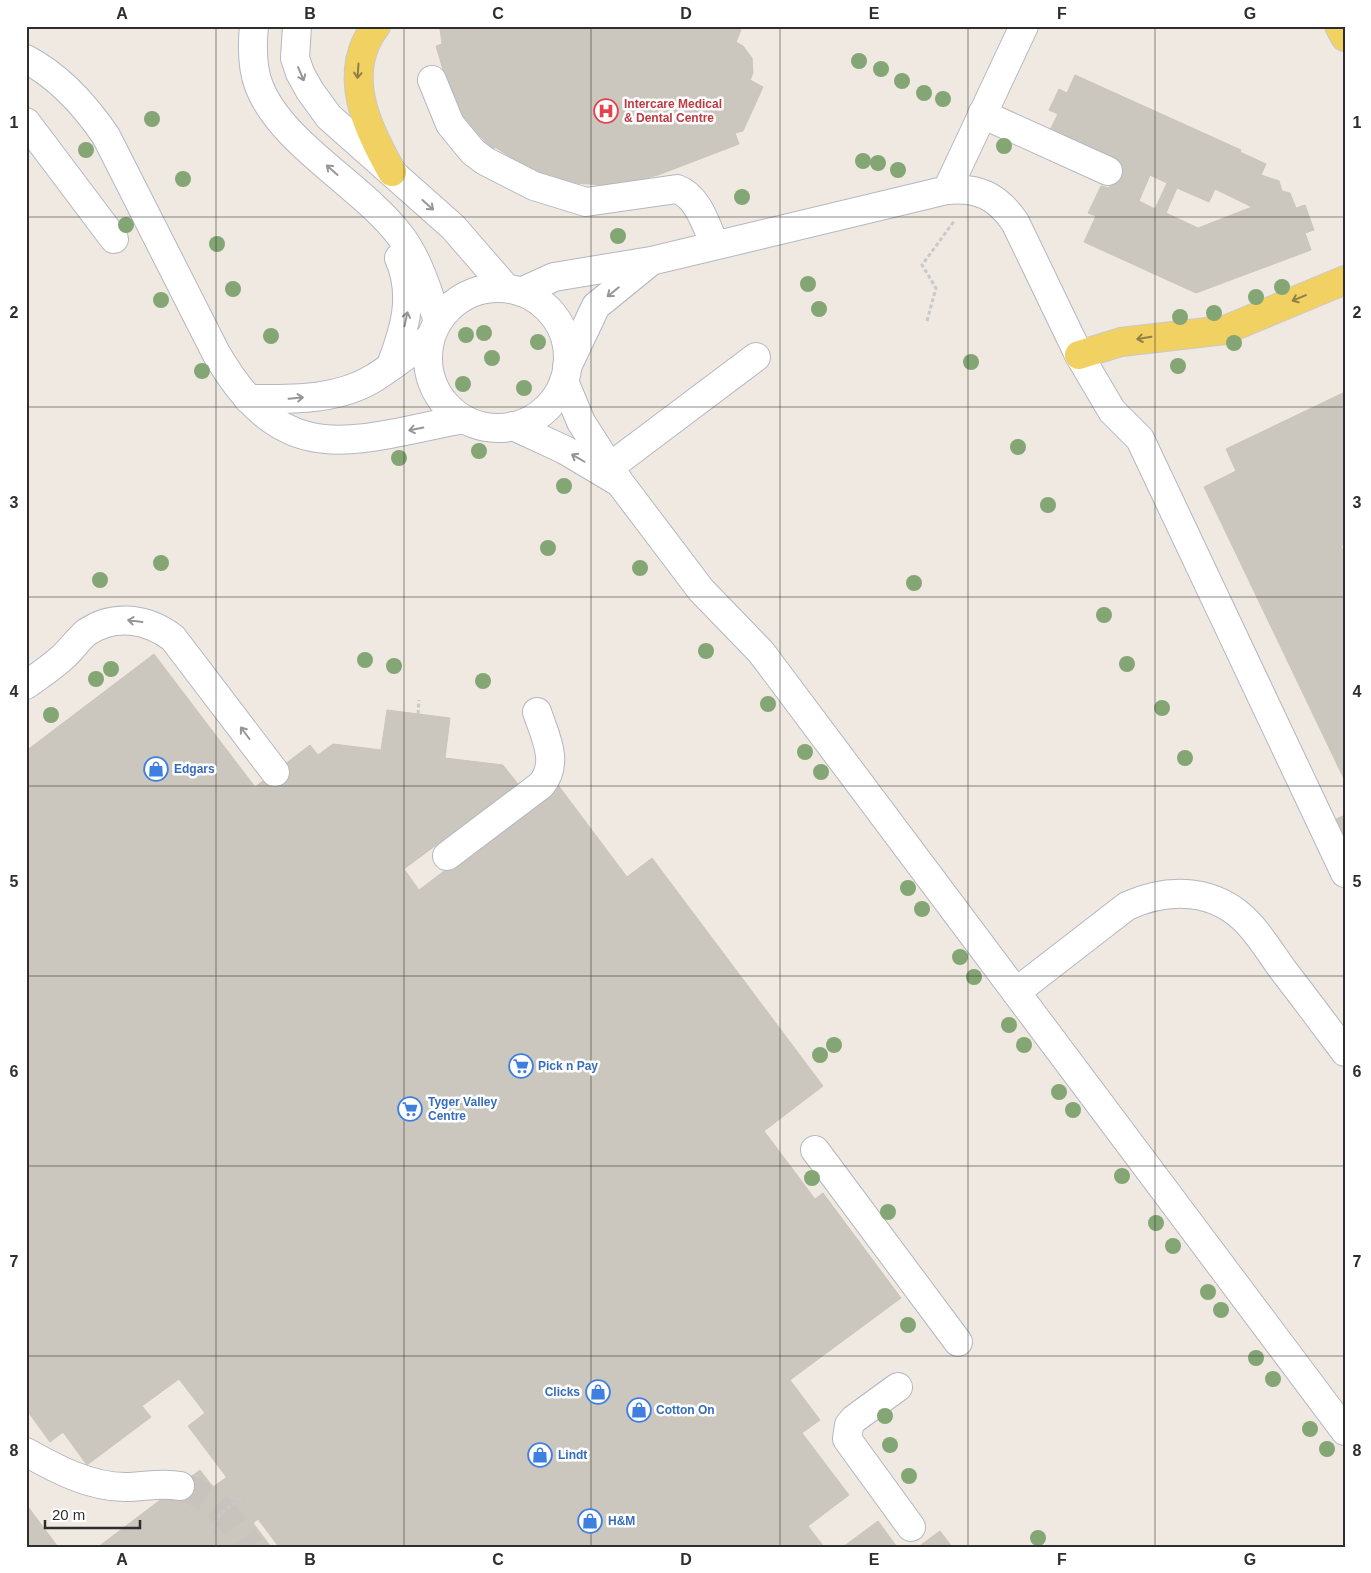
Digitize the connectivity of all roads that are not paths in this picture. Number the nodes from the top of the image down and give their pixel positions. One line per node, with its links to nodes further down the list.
1 (254, 26): 13 (street, one-way to 1)
2 (297, 26): 12 (street, one-way to 12)
3 (376, 26): 12 (main road, one-way to 12)
4 (1024, 26): 9 (street)
5 (1339, 26): 6 (main road)
6 (1345, 38)
7 (26, 59): 25 (street)
8 (432, 80): 16 (street)
9 (982, 114): 11 (street); 14 (street)
10 (26, 122): 15 (street)
11 (1108, 171)
12 (392, 172): 19 (street, one-way to 19)
13 (355, 190): 20 (street); 23 (street, one-way to 13)
14 (947, 190): 16 (street); 21 (street)
15 (114, 239)
16 (715, 245): 17 (street)
17 (651, 261): 19 (street); 24 (street, one-way to 24)
18 (1345, 280): 21 (main road, one-way to 21)
19 (514, 290): 20 (street); 24 (street)
20 (434, 330): 23 (street); 26 (street)
21 (1079, 355): 33 (street)
22 (756, 357): 28 (street)
23 (391, 365): 25 (street, one-way to 23)
24 (566, 374): 27 (street); 28 (street)
25 (248, 399): 26 (street, one-way to 25)
26 (464, 419): 27 (street)
27 (514, 426): 28 (street, one-way to 27)
28 (616, 475): 34 (street)
29 (26, 685): 31 (street, one-way to 29)
30 (537, 712): 32 (street)
31 (275, 772)
32 (447, 856)
33 (1345, 873)
34 (1016, 992): 35 (street); 39 (street)
35 (1345, 1052)
36 (815, 1150): 37 (street)
37 (958, 1342)
38 (898, 1387): 42 (street)
39 (1345, 1431)
40 (26, 1452): 41 (street)
41 (180, 1486)
42 (911, 1527)

